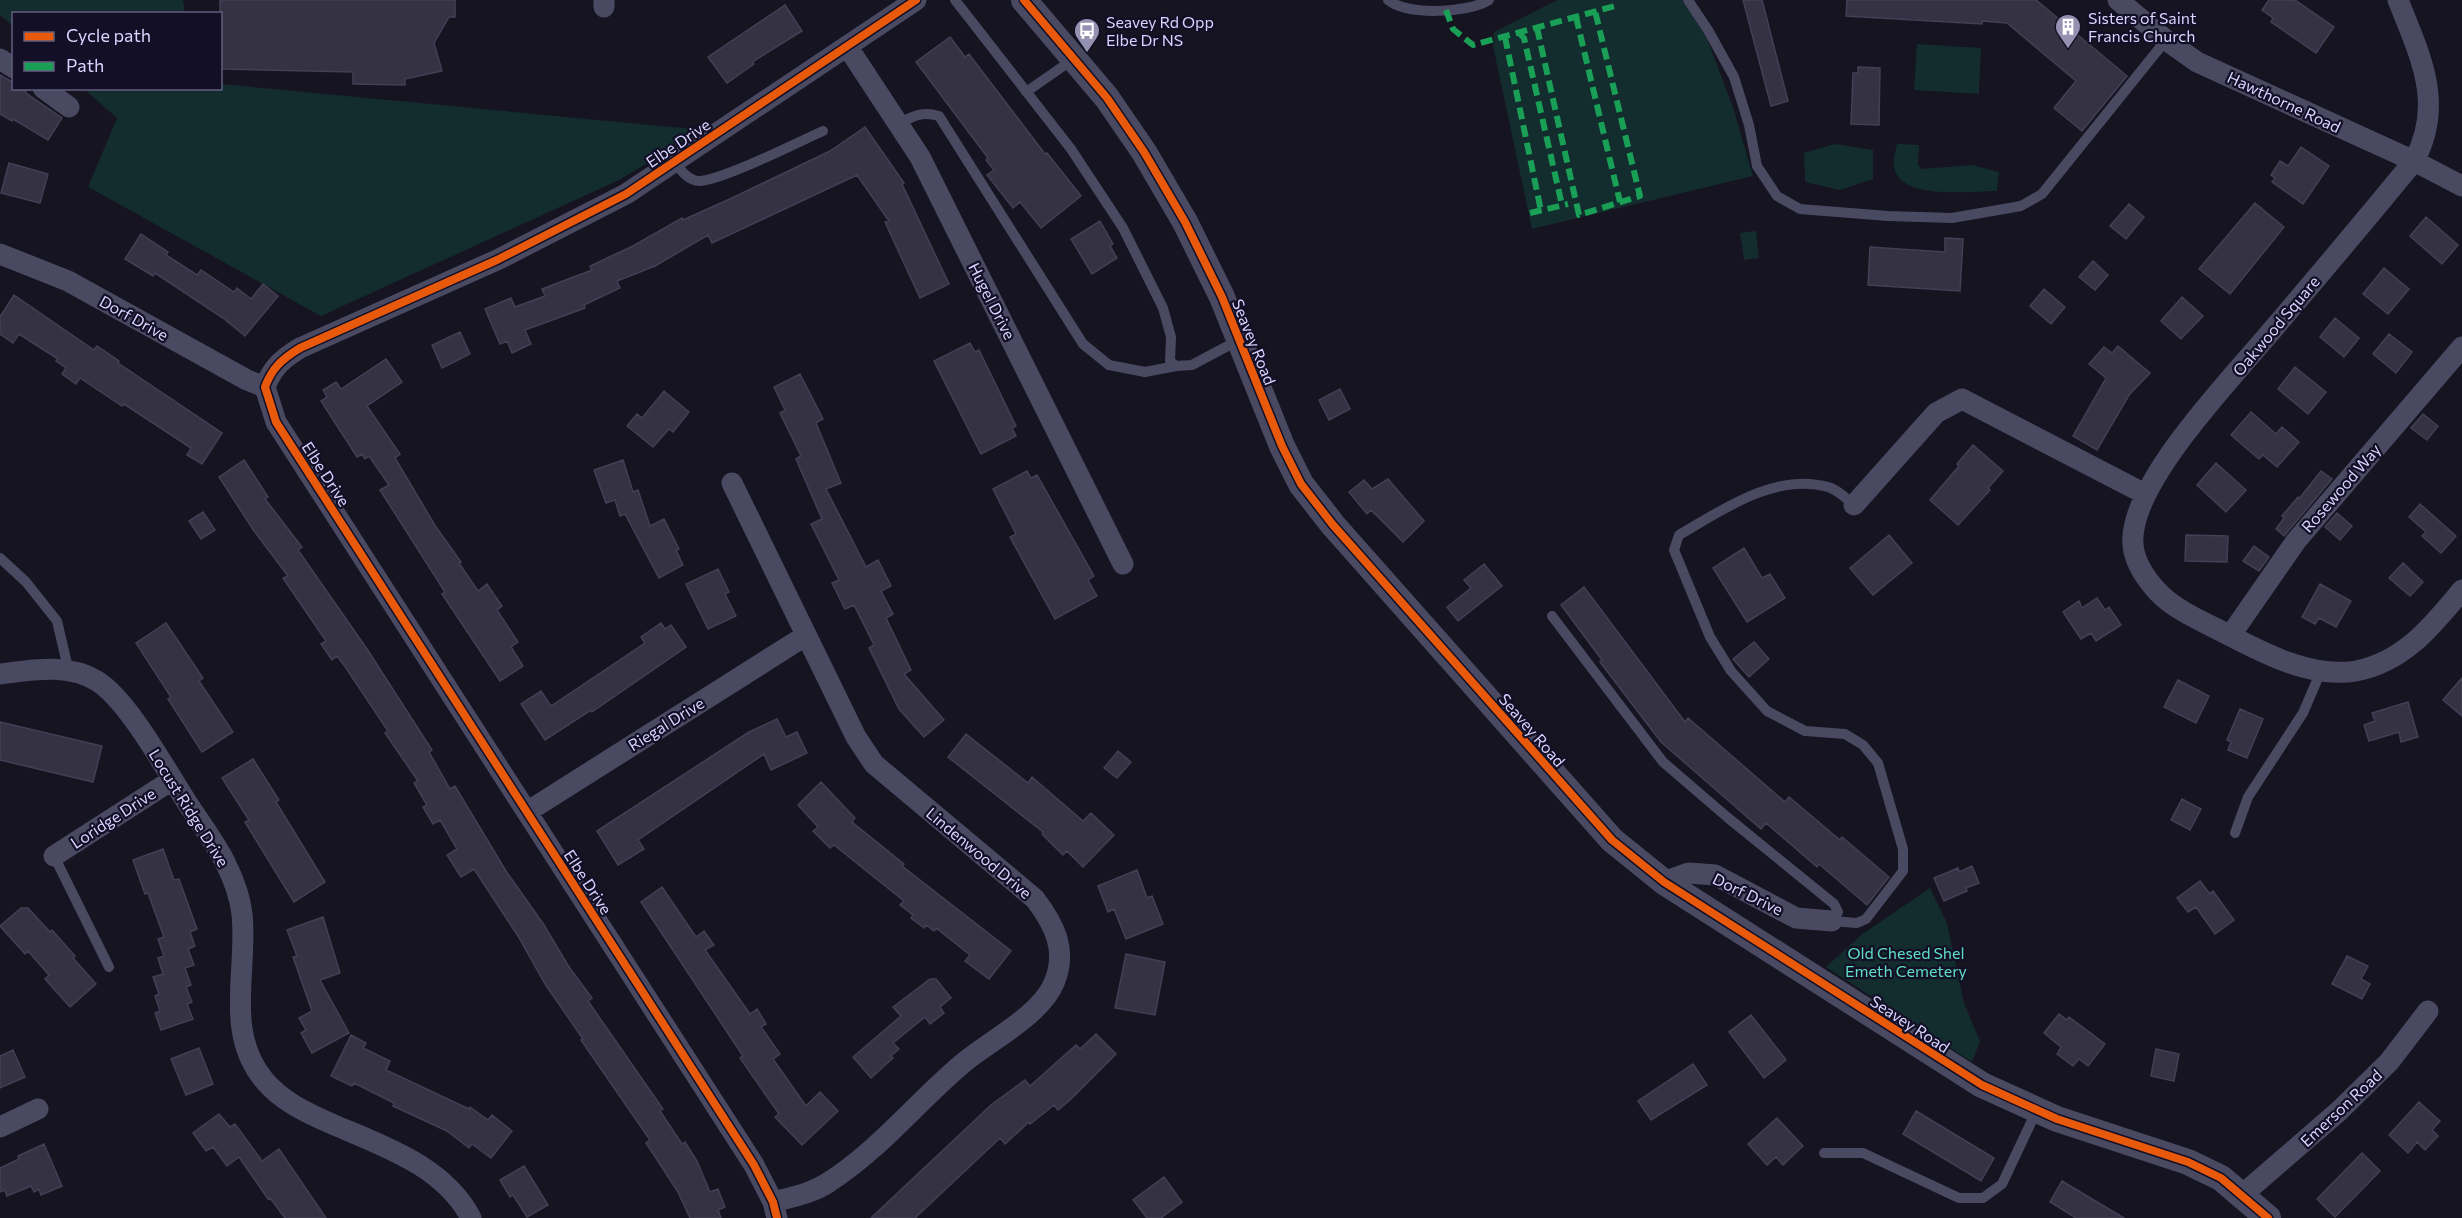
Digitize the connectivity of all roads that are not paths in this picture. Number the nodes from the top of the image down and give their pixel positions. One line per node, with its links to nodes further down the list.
1 (916, 0): 10 (street, Elbe Drive)
2 (955, 0): 13 (lane)
3 (1024, 0): 11 (street, Seavey Road)
4 (1388, 0): 5 (lane)
5 (1489, 0)
6 (1688, 0): 9 (lane)
7 (2118, 0): 9 (street, Hawthorne Road)
8 (2398, 0): 17 (street, Oakwood Square)
9 (2166, 40): 17 (street, Hawthorne Road)
10 (847, 46): 15 (street, Hugel Drive); 18 (street, Elbe Drive)
11 (1076, 58): 13 (lane); 21 (street, Seavey Road)
12 (46, 90): 14 (street)
13 (1026, 92): 23 (lane)
14 (69, 107)
15 (898, 124): 23 (lane); 29 (street, Hugel Drive)
16 (823, 131): 18 (lane)
17 (2414, 161): 19 (street, Hawthorne Road); 26 (street, Oakwood Square)
18 (674, 162): 24 (street, Elbe Drive)
19 (2462, 186)
20 (0, 254): 24 (street, Dorf Drive)
21 (1239, 340): 23 (lane); 41 (street, Seavey Road)
22 (2462, 347): 33 (street, Rosewood Way)
23 (1176, 366)
24 (265, 387): 38 (street, Elbe Drive)
25 (732, 483): 32 (street, Lindenwood Drive)
26 (2145, 495): 27 (street); 33 (street, Oakwood Square)
27 (1854, 505): 42 (lane)
28 (0, 558): 35 (lane)
29 (1123, 564)
30 (2462, 590): 34 (street, Oakwood Square)
31 (1552, 616): 42 (lane)
32 (805, 636): 38 (street, Riegal Drive); 50 (street, Lindenwood Drive)
33 (2230, 636): 34 (street, Oakwood Square)
34 (2321, 671): 39 (lane)
35 (69, 672): 36 (street, Locust Ridge Drive); 37 (street, Locust Ridge Drive)
36 (0, 674)
37 (172, 780): 40 (street, Loridge Drive); 51 (street, Locust Ridge Drive)
38 (527, 812): 50 (street, Elbe Drive)
39 (2235, 833)
40 (54, 855): 43 (lane)
41 (1664, 882): 42 (street, Dorf Drive); 46 (street, Seavey Road)
42 (1832, 921)
43 (109, 967)
44 (2428, 1011): 49 (street, Emerson Road)
45 (38, 1109): 47 (street)
46 (2037, 1110): 48 (lane); 49 (street, Seavey Road)
47 (0, 1127)
48 (1824, 1153)
49 (2242, 1195): 52 (street, Seavey Road)
50 (775, 1210)
51 (471, 1218)
52 (2268, 1218)

